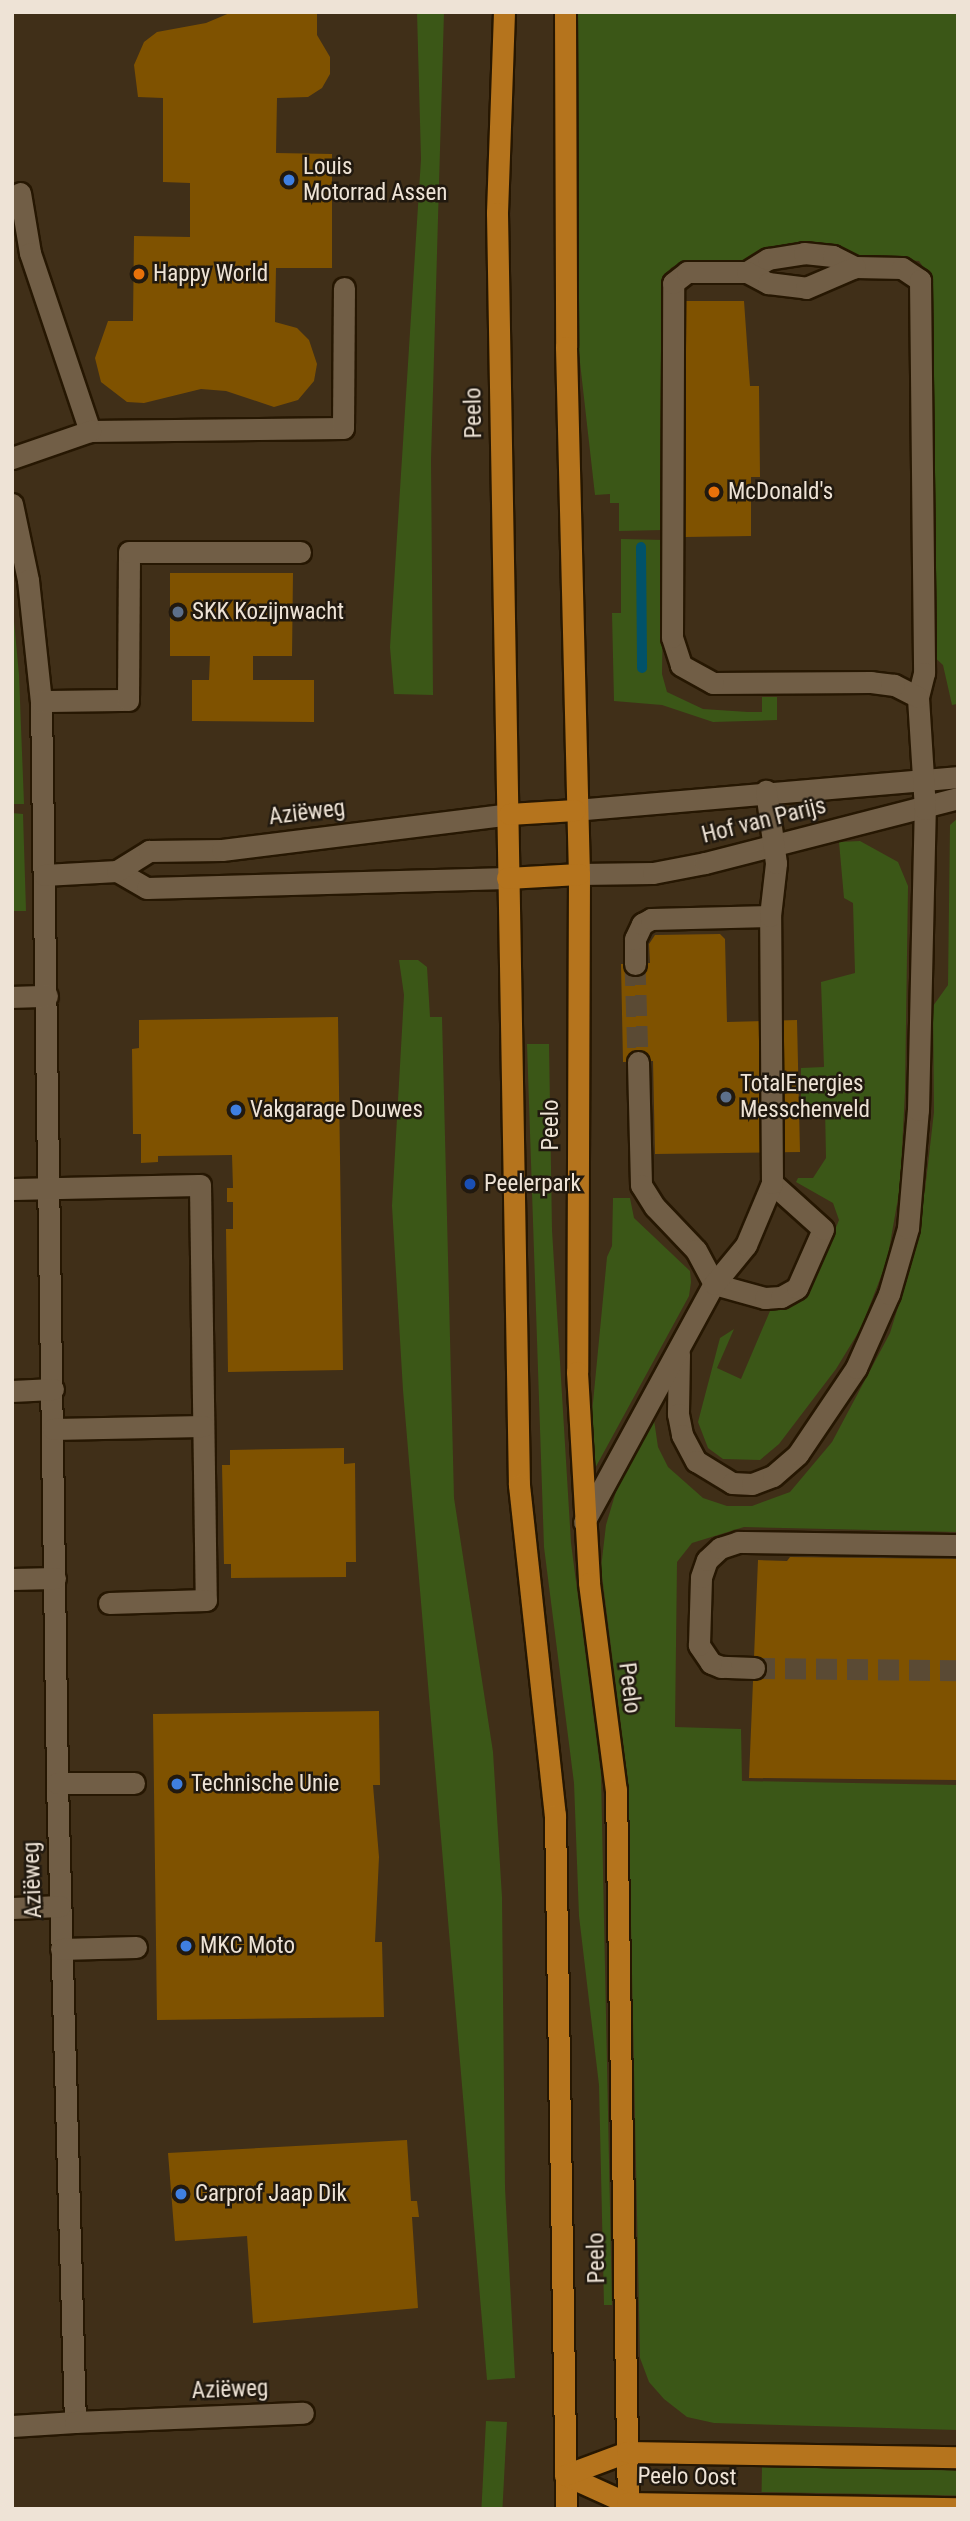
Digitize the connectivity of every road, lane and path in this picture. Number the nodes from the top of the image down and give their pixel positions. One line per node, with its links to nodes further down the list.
1 (504, 12): 20 (main road, Peelo)
2 (565, 12): 19 (main road, Peelo)
3 (20, 193): 4 (street)
4 (21, 257): 8 (street)
5 (855, 267): 6 (street); 6 (street); 12 (street)
6 (747, 272): 12 (street)
7 (344, 288): 8 (street)
8 (90, 431): 9 (street)
9 (12, 458)
10 (12, 504): 13 (street, Aziëweg)
11 (300, 552): 13 (street)
12 (918, 697): 15 (street)
13 (41, 701): 24 (street, Aziëweg)
14 (958, 778): 15 (street, Hof van Parijs)
15 (924, 779): 16 (street, Hof van Parijs); 18 (street)
16 (766, 791): 19 (street, Hof van Parijs); 21 (street)
17 (958, 798): 18 (street, Hof van Parijs)
18 (925, 809): 21 (street, Hof van Parijs); 35 (street)
19 (575, 810): 20 (main road); 23 (main road, Peelo)
20 (509, 814): 22 (street, Aziëweg); 25 (main road, Peelo)
21 (774, 845): 23 (street, Hof van Parijs); 26 (street)
22 (117, 871): 24 (street, Aziëweg); 25 (street)
23 (579, 874): 25 (main road); 40 (main road, Peelo)
24 (44, 875): 28 (street, Aziëweg)
25 (507, 878): 57 (main road, Peelo)
26 (770, 916): 27 (street); 31 (street)
27 (635, 964)
28 (47, 996): 29 (street); 32 (street, Aziëweg)
29 (12, 997)
30 (638, 1062): 34 (street)
31 (772, 1183): 34 (street); 34 (street)
32 (50, 1188): 33 (street); 36 (street, Aziëweg); 38 (street)
33 (12, 1189)
34 (714, 1284): 35 (street)
35 (679, 1354): 40 (street)
36 (53, 1389): 37 (street); 39 (street, Aziëweg)
37 (12, 1391)
38 (203, 1426): 39 (street); 44 (street)
39 (54, 1429): 43 (street, Aziëweg)
40 (584, 1522): 55 (main road, Peelo)
41 (958, 1545): 45 (street)
42 (12, 1578): 43 (street)
43 (55, 1578): 46 (street, Aziëweg)
44 (109, 1603)
45 (754, 1668)
46 (57, 1783): 47 (street); 48 (street, Aziëweg)
47 (134, 1783)
48 (60, 1906): 49 (street); 51 (street, Aziëweg)
49 (12, 1908)
50 (135, 1947): 51 (street)
51 (61, 1949): 53 (street, Aziëweg)
52 (303, 2413): 53 (street, Aziëweg)
53 (75, 2423): 54 (street, Aziëweg)
54 (12, 2426)
55 (627, 2452): 56 (main road, Peelo Oost); 57 (main road, Peelo Oost); 58 (main road, Peelo)
56 (958, 2457)
57 (565, 2475): 58 (main road, Peelo Oost); 60 (main road, Peelo)
58 (627, 2506): 59 (main road, Peelo Oost)
59 (958, 2508)
60 (566, 2509)

